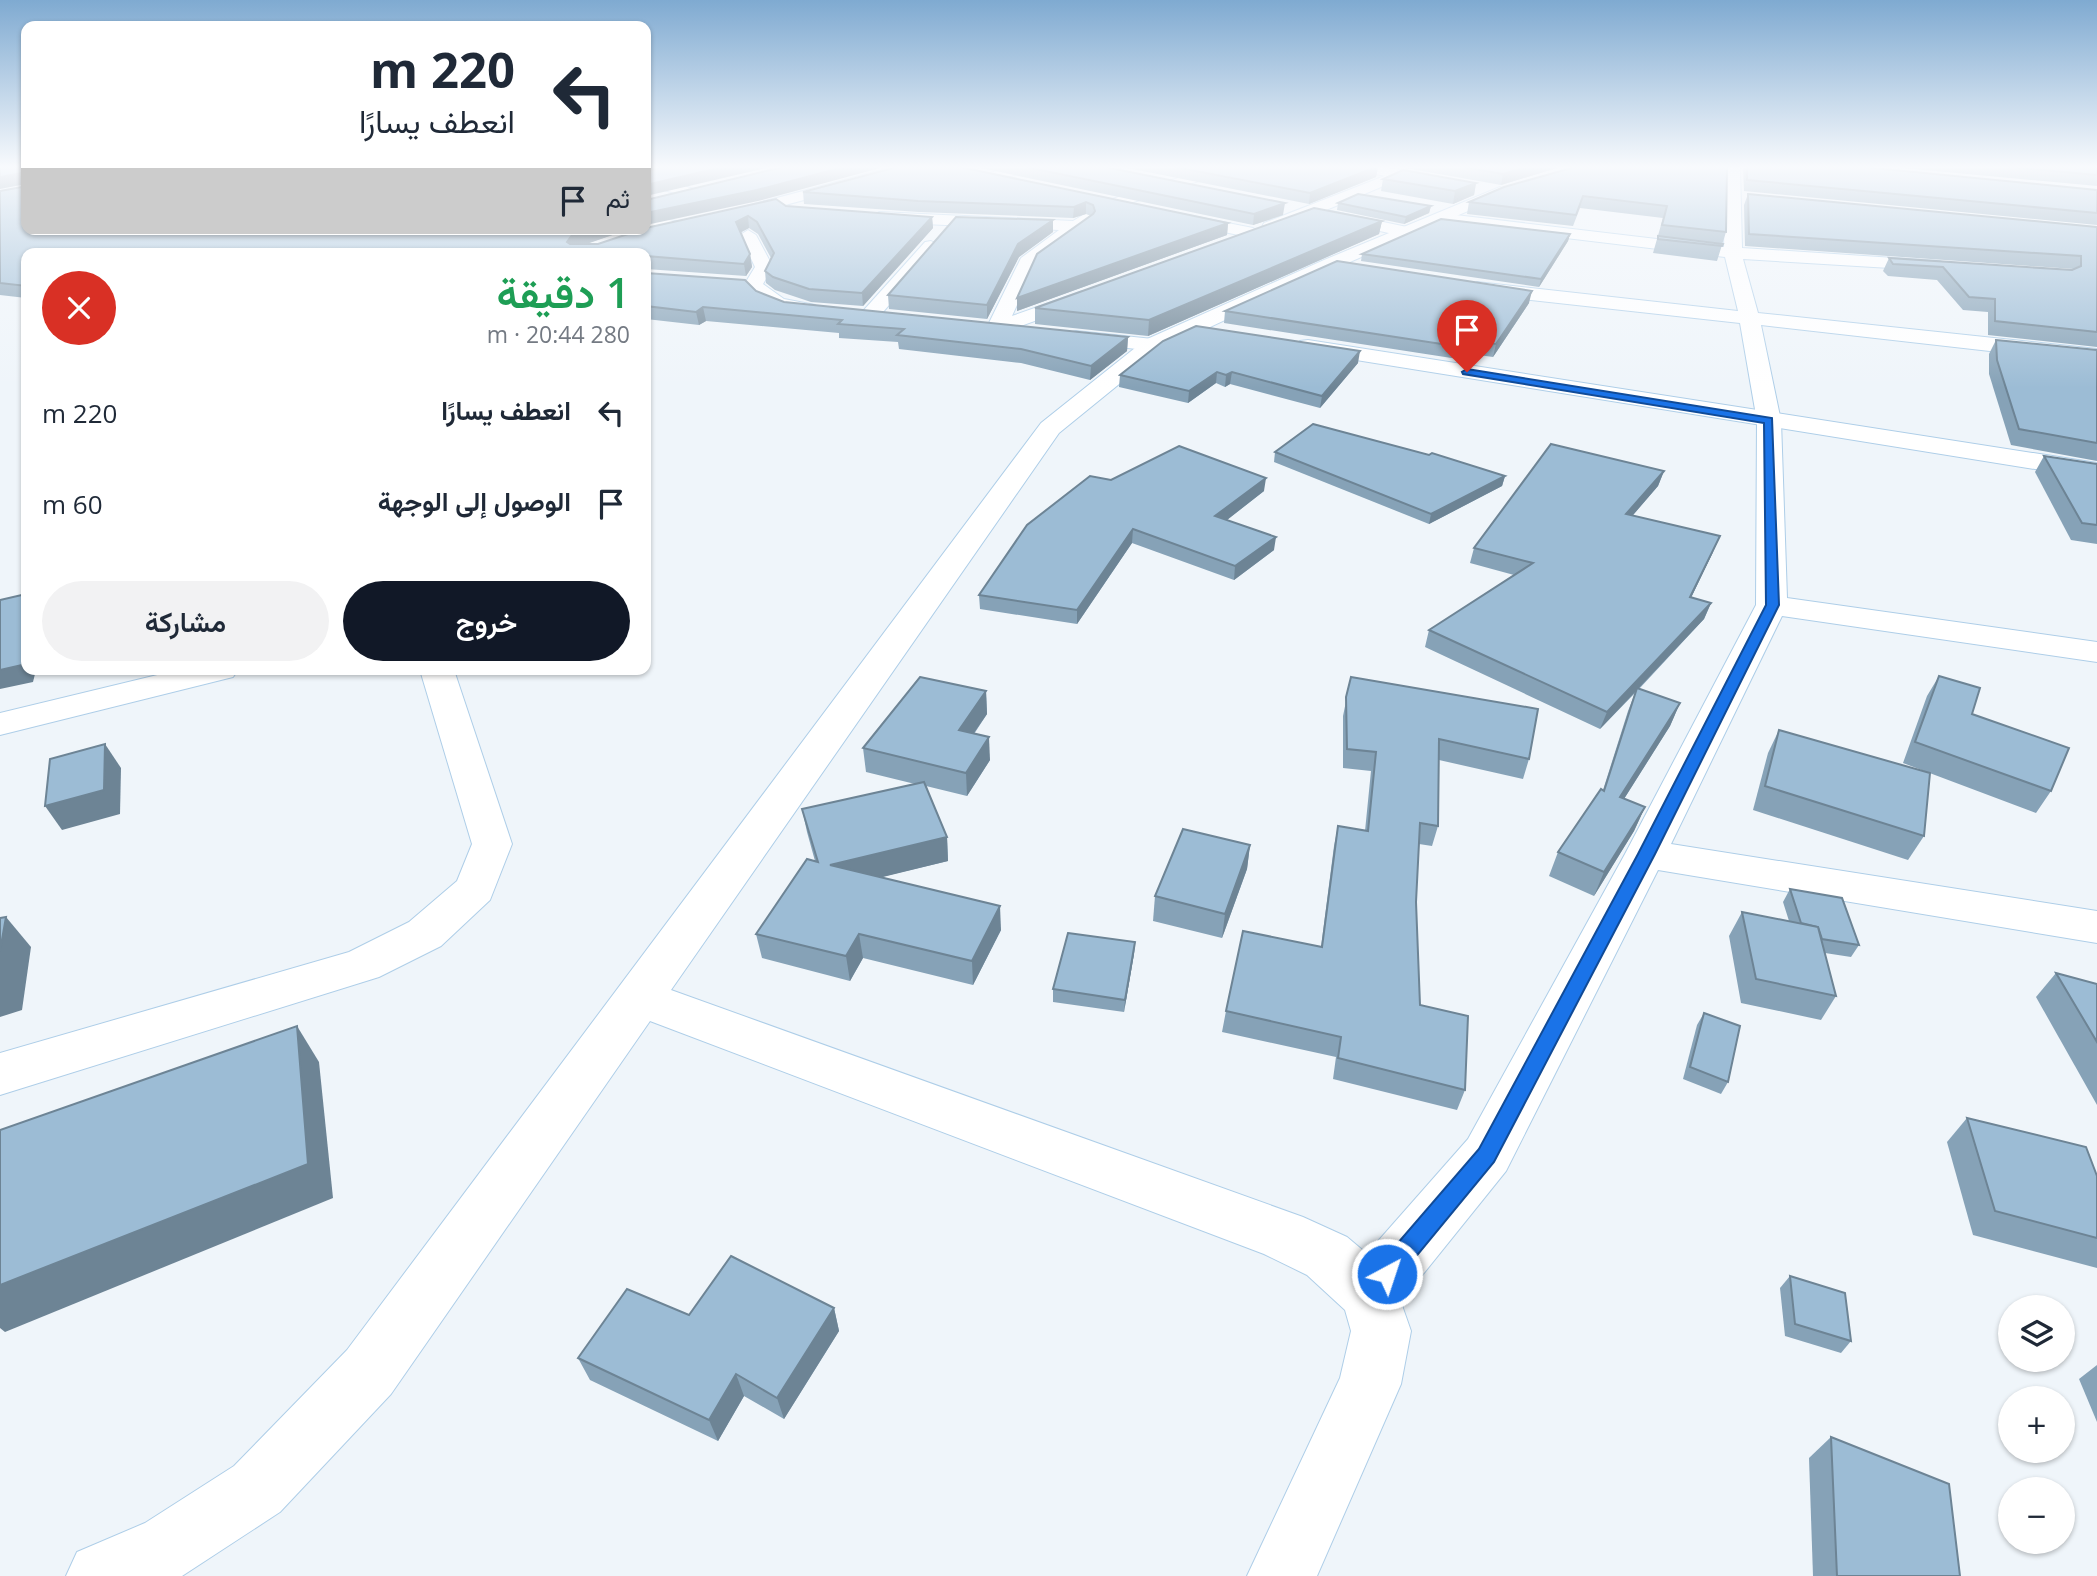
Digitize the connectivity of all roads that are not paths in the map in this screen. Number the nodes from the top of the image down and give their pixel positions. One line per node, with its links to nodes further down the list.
1 (751, 241): 16 (street)
2 (908, 241): 8 (street)
3 (1066, 241): 22 (street)
4 (1234, 241): 9 (street)
5 (1386, 241): 11 (street)
6 (1645, 241): 10 (street)
7 (1734, 241): 10 (street)
8 (935, 242): 18 (street)
9 (1228, 243)
10 (1733, 253): 12 (street); 20 (street)
11 (1330, 264): 13 (street); 26 (street)
12 (1954, 267)
13 (1370, 271)
14 (1464, 286): 20 (street)
15 (1099, 291): 22 (street)
16 (822, 311)
17 (846, 313): 18 (street)
18 (870, 315): 19 (street)
19 (895, 318)
20 (1750, 320): 28 (street); 29 (street)
21 (971, 326): 22 (street)
22 (996, 329): 23 (street)
23 (1035, 333)
24 (1233, 334): 26 (street)
25 (1061, 336): 26 (street)
26 (1172, 336): 38 (street)
27 (1288, 343): 29 (street)
28 (2097, 356)
29 (1769, 421): 30 (street); 31 (street)
30 (2097, 471)
31 (1772, 605): 32 (street); 36 (street)
32 (2097, 652)
33 (201, 675): 35 (street)
34 (440, 675): 39 (street)
35 (0, 724)
36 (1646, 854): 37 (street); 40 (street)
37 (2097, 927)
38 (638, 997): 40 (street); 41 (street)
39 (0, 1074)
40 (1370, 1294): 42 (street)
41 (101, 1576)
42 (1282, 1576)

